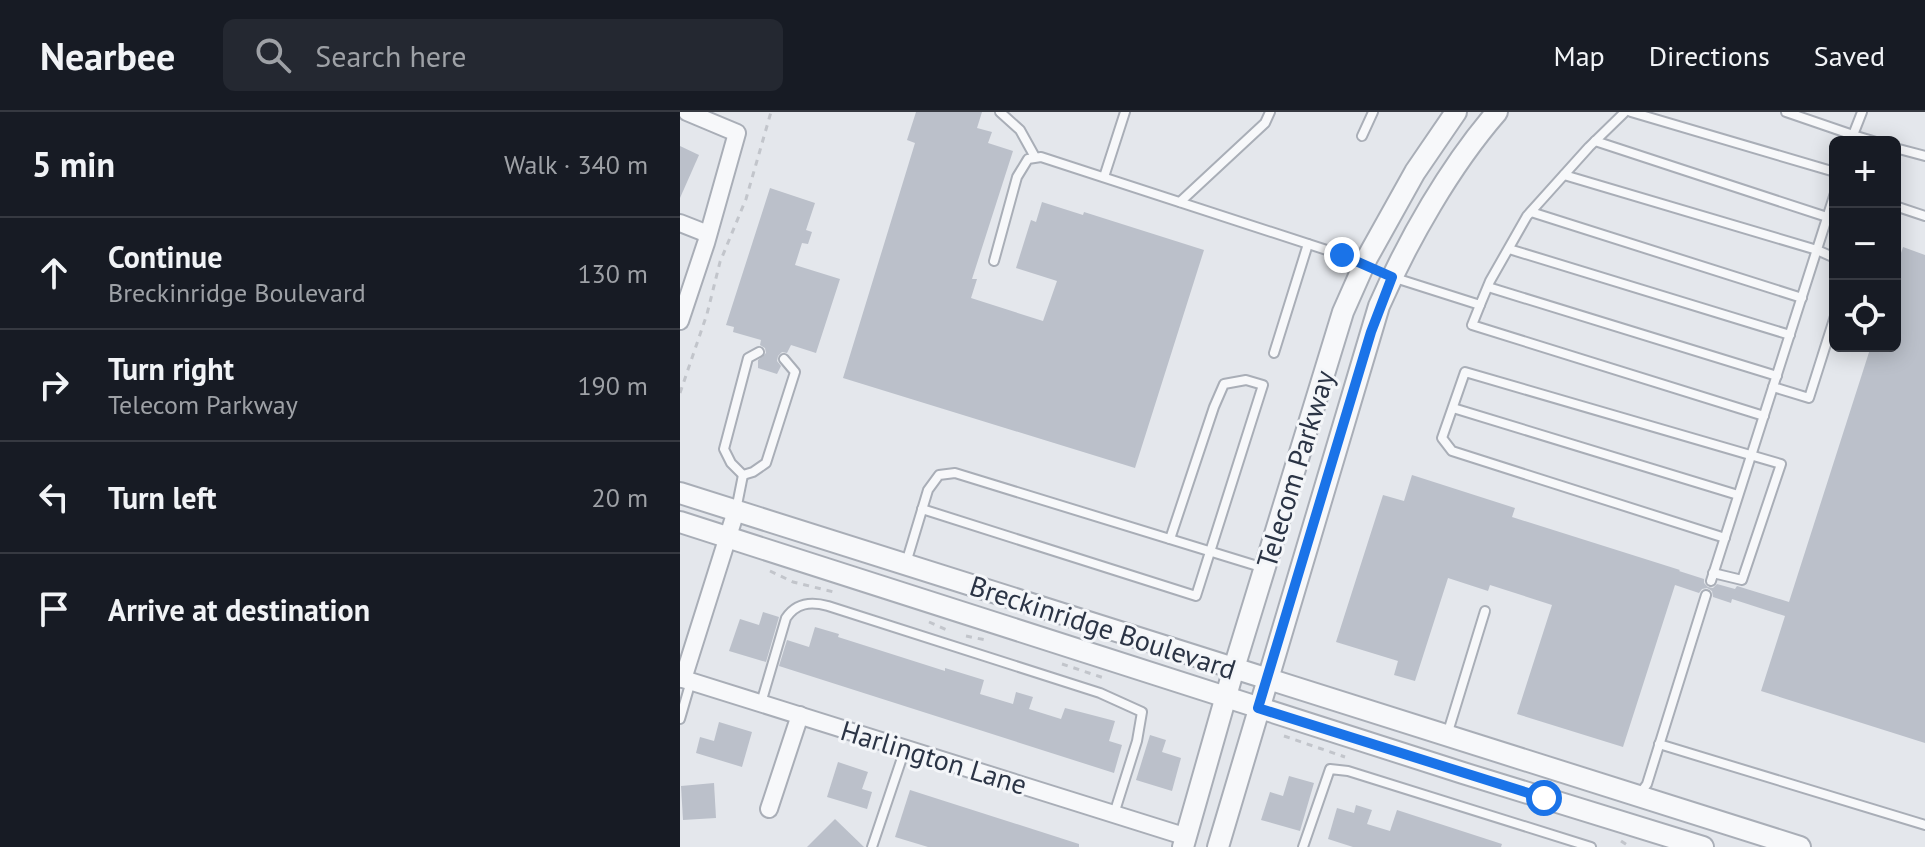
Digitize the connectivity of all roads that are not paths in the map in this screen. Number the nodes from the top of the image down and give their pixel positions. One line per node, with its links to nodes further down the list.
1 (687, 112): 29 (street)
2 (1000, 112): 18 (lane)
3 (1125, 112): 21 (lane)
4 (1270, 112): 22 (lane)
5 (1373, 112): 12 (lane)
6 (1456, 112): 35 (street, Telecom Parkway)
7 (1497, 112): 36 (street, Telecom Parkway)
8 (1625, 112): 15 (lane)
9 (1631, 112): 19 (lane)
10 (1786, 112): 13 (lane)
11 (1862, 112): 14 (lane)
12 (1362, 136)
13 (1845, 136)
14 (1853, 136)
15 (1595, 141): 20 (lane); 27 (lane)
16 (1901, 150): 17 (lane)
17 (1925, 156)
18 (1035, 157): 21 (lane); 34 (lane)
19 (1829, 170)
20 (1564, 175): 25 (lane); 32 (lane)
21 (1104, 177): 22 (lane)
22 (1180, 202): 30 (lane)
23 (1830, 208): 27 (lane)
24 (1901, 208): 26 (lane)
25 (1531, 212): 31 (lane); 38 (lane)
26 (1925, 216)
27 (1827, 217): 32 (lane)
28 (680, 223): 29 (street)
29 (708, 234): 40 (street)
30 (1308, 244): 35 (lane); 44 (lane)
31 (1509, 249): 37 (lane); 41 (lane)
32 (1817, 250): 33 (lane); 38 (lane)
33 (1829, 255)
34 (994, 261)
35 (1363, 266): 36 (street); 62 (street, Telecom Parkway)
36 (1392, 277): 39 (lane); 67 (street, Telecom Parkway)
37 (1488, 287): 39 (lane); 46 (lane)
38 (1802, 298): 41 (lane)
39 (1480, 305): 49 (lane)
40 (680, 321)
41 (1790, 335): 46 (lane)
42 (1829, 335): 47 (lane)
43 (759, 352): 51 (lane)
44 (1274, 353)
45 (784, 359): 51 (lane)
46 (1777, 376): 47 (lane)
47 (1773, 387): 49 (lane)
48 (1453, 408): 50 (lane); 53 (lane); 58 (lane)
49 (1764, 416): 50 (lane)
50 (1751, 454): 53 (lane); 58 (lane)
51 (743, 475): 55 (lane)
52 (680, 493): 55 (street, Breckinridge Boulevard)
53 (1738, 495): 58 (lane)
54 (922, 509): 59 (lane); 60 (lane); 61 (lane)
55 (736, 511): 57 (street); 61 (street, Breckinridge Boulevard)
56 (680, 522): 57 (street, Breckinridge Boulevard)
57 (728, 538): 66 (street); 68 (street, Breckinridge Boulevard)
58 (1725, 538)
59 (1170, 539): 60 (lane); 60 (lane)
60 (1209, 551): 62 (lane)
61 (905, 565): 65 (street, Breckinridge Boulevard)
62 (1265, 568): 65 (street, Telecom Parkway)
63 (1706, 595): 74 (lane)
64 (1485, 611): 73 (lane)
65 (1234, 668): 67 (street, Breckinridge Boulevard); 68 (street, Telecom Parkway)
66 (685, 679): 69 (street, Harlington Lane); 72 (lane)
67 (1268, 679): 70 (street, Telecom Parkway); 73 (street, Breckinridge Boulevard)
68 (1226, 697): 70 (street, Breckinridge Boulevard); 81 (street, Telecom Parkway)
69 (761, 703): 71 (street, Harlington Lane); 78 (lane)
70 (1258, 708): 79 (street, Breckinridge Boulevard); 83 (street, Telecom Parkway)
71 (800, 715): 75 (street, Harlington Lane); 77 (street)
72 (680, 719)
73 (1446, 735): 76 (street, Breckinridge Boulevard)
74 (1659, 744): 76 (lane); 80 (lane)
75 (905, 748): 78 (street, Harlington Lane); 82 (lane)
76 (1639, 796): 79 (street); 87 (street, Breckinridge Boulevard)
77 (769, 809)
78 (1114, 814): 81 (street, Harlington Lane)
79 (1630, 824): 86 (street, Breckinridge Boulevard)
80 (1925, 825)
81 (1185, 842)
82 (872, 847)
83 (1218, 847)
84 (1303, 847): 85 (lane)
85 (1591, 847)
86 (1703, 847)
87 (1800, 847)

